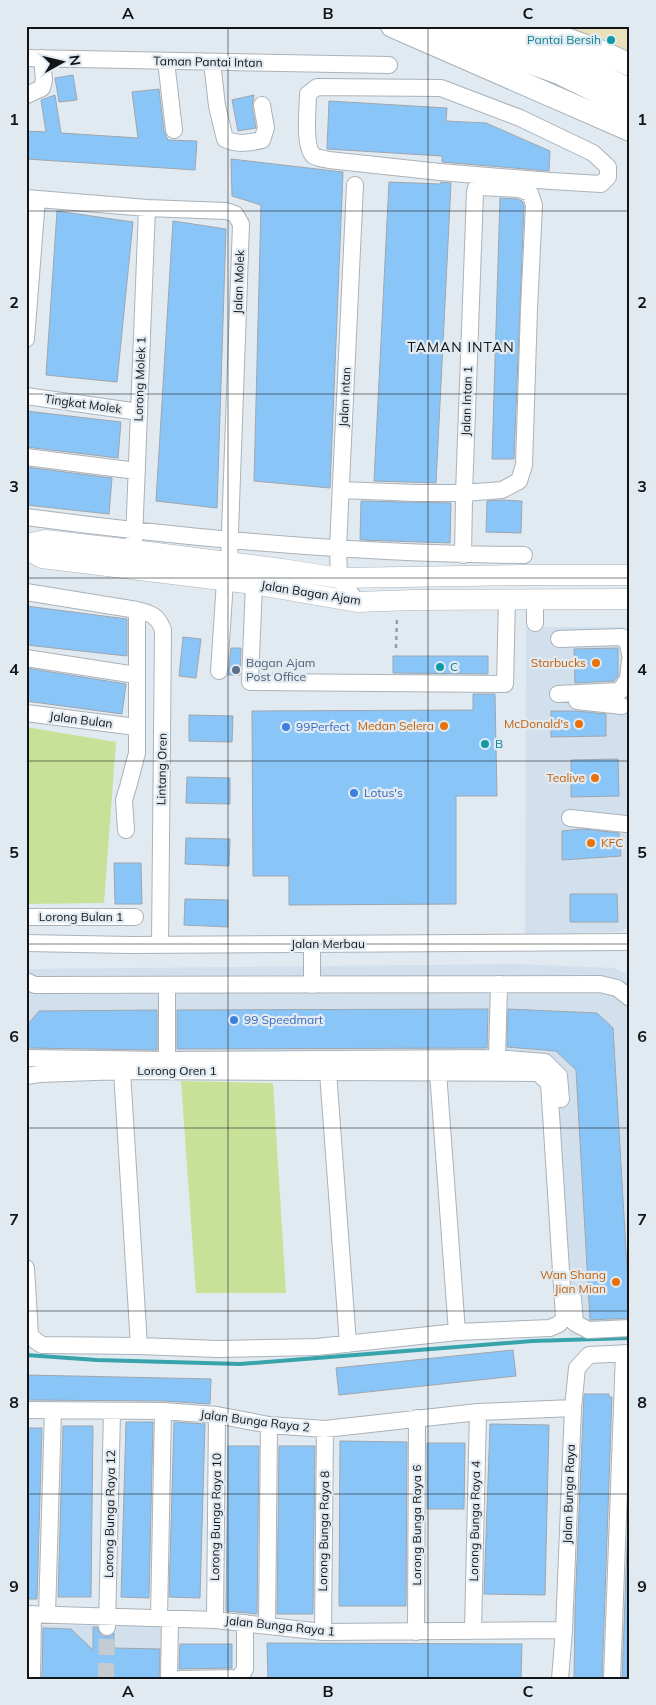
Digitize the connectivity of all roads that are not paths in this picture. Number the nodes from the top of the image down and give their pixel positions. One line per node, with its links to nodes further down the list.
1 (392, 26): 17 (highway)
2 (398, 26): 15 (highway)
3 (478, 26): 12 (highway)
4 (530, 26): 9 (highway)
5 (34, 58): 6 (street, Taman Pantai Intan); 13 (street)
6 (166, 61): 7 (street, Taman Pantai Intan); 16 (street)
7 (212, 62): 8 (street, Taman Pantai Intan); 14 (street)
8 (320, 64): 10 (street, Taman Pantai Intan); 11 (street)
9 (630, 64)
10 (389, 65)
11 (320, 87): 11 (street)
12 (630, 90)
13 (27, 95)
14 (262, 105)
15 (630, 108)
16 (174, 130)
17 (630, 130)
18 (355, 184): 26 (street, Jalan Intan)
19 (31, 198): 20 (street, Jalan Molek); 21 (street)
20 (147, 208): 23 (street, Lorong Molek 1); 30 (street, Jalan Molek)
21 (26, 339)
22 (26, 396): 23 (street, Tingkat Molek)
23 (139, 412): 25 (street, Lorong Molek 1)
24 (26, 457): 25 (street)
25 (137, 472): 29 (street, Lorong Molek 1)
26 (341, 490): 27 (street); 33 (street, Jalan Intan)
27 (464, 493): 27 (street, Jalan Intan 1); 35 (street, Jalan Intan 1)
28 (26, 517): 29 (street)
29 (134, 540): 30 (street); 31 (main road, Jalan Bagan Ajam); 38 (main road, Jalan Bagan Ajam)
30 (230, 540): 32 (street); 38 (street, Jalan Molek)
31 (26, 544)
32 (284, 544): 33 (street); 37 (street)
33 (338, 548): 35 (street); 40 (street, Jalan Intan)
34 (26, 549): 38 (main road, Jalan Bagan Ajam)
35 (463, 555): 36 (street)
36 (524, 555)
37 (282, 569): 38 (main road, Jalan Bagan Ajam); 40 (main road, Jalan Bagan Ajam)
38 (227, 571): 41 (main road, Jalan Bagan Ajam); 53 (street, Jalan Molek)
39 (630, 575): 40 (main road, Jalan Bagan Ajam)
40 (339, 578): 46 (street)
41 (254, 584): 43 (street); 46 (main road, Jalan Bagan Ajam)
42 (26, 592): 47 (street, Lintang Oren)
43 (507, 599): 45 (main road, Jalan Bagan Ajam); 46 (main road, Jalan Bagan Ajam)
44 (630, 599): 45 (main road, Jalan Bagan Ajam)
45 (535, 600): 48 (street)
46 (358, 602)
47 (137, 610): 54 (street); 66 (street, Lintang Oren)
48 (535, 622)
49 (559, 639): 50 (street)
50 (630, 654)
51 (26, 658): 54 (street)
52 (630, 660): 55 (street)
53 (218, 671)
54 (136, 675): 57 (street)
55 (622, 706)
56 (26, 713): 57 (street, Jalan Bulan)
57 (136, 726): 60 (street)
58 (570, 818): 59 (street)
59 (626, 824)
60 (126, 830)
61 (135, 917): 62 (street, Lorong Bulan 1)
62 (26, 918)
63 (630, 942): 65 (street, Jalan Merbau)
64 (26, 943): 66 (street, Jalan Merbau)
65 (312, 944): 66 (street, Jalan Merbau); 69 (street)
66 (160, 945)
67 (499, 984): 69 (street); 71 (street); 73 (street)
68 (29, 985): 70 (street)
69 (312, 985): 70 (street)
70 (167, 986): 74 (street)
71 (630, 998)
72 (26, 1058): 74 (street)
73 (498, 1058): 74 (street); 80 (street)
74 (166, 1060)
75 (122, 1071): 76 (street, Lorong Oren 1); 78 (street, Lorong Oren 1); 83 (street)
76 (328, 1072): 77 (street, Lorong Oren 1); 82 (street)
77 (438, 1072): 81 (street); 81 (street, Lorong Oren 1)
78 (26, 1076)
79 (26, 1268): 83 (street)
80 (630, 1328)
81 (457, 1332): 82 (street)
82 (348, 1344): 83 (street)
83 (139, 1346)
84 (627, 1353): 85 (street, Jalan Bunga Raya); 95 (street)
85 (572, 1408): 90 (street, Jalan Bunga Raya 2); 102 (street, Jalan Bunga Raya)
86 (26, 1410): 87 (street, Jalan Bunga Raya 2)
87 (53, 1410): 89 (street, Jalan Bunga Raya 2); 96 (street)
88 (163, 1411): 89 (street, Jalan Bunga Raya 2); 91 (street, Jalan Bunga Raya 2); 97 (street)
89 (112, 1412): 99 (street, Lorong Bunga Raya 12)
90 (478, 1412): 92 (street, Jalan Bunga Raya 2); 103 (street, Lorong Bunga Raya 4)
91 (217, 1414): 93 (street, Jalan Bunga Raya 2); 98 (street, Lorong Bunga Raya 10)
92 (417, 1418): 94 (street, Jalan Bunga Raya 2); 105 (street, Lorong Bunga Raya 6)
93 (269, 1425): 94 (street, Jalan Bunga Raya 2); 101 (street)
94 (326, 1429): 104 (street, Lorong Bunga Raya 8)
95 (623, 1548): 110 (street)
96 (36, 1614): 99 (street, Jalan Bunga Raya 1); 106 (street)
97 (164, 1618): 98 (street, Jalan Bunga Raya 1); 99 (street, Jalan Bunga Raya 1); 107 (street)
98 (215, 1620): 100 (street, Jalan Bunga Raya 1)
99 (107, 1622)
100 (245, 1623): 101 (street, Jalan Bunga Raya 1); 108 (street)
101 (267, 1626): 104 (street, Jalan Bunga Raya 1)
102 (564, 1630): 103 (street, Jalan Bunga Raya 1); 109 (street, Jalan Bunga Raya)
103 (473, 1631): 105 (street, Jalan Bunga Raya 1)
104 (323, 1632): 105 (street, Jalan Bunga Raya 1)
105 (416, 1632)
106 (30, 1677)
107 (169, 1679)
108 (180, 1679)
109 (560, 1679)
110 (612, 1679)

